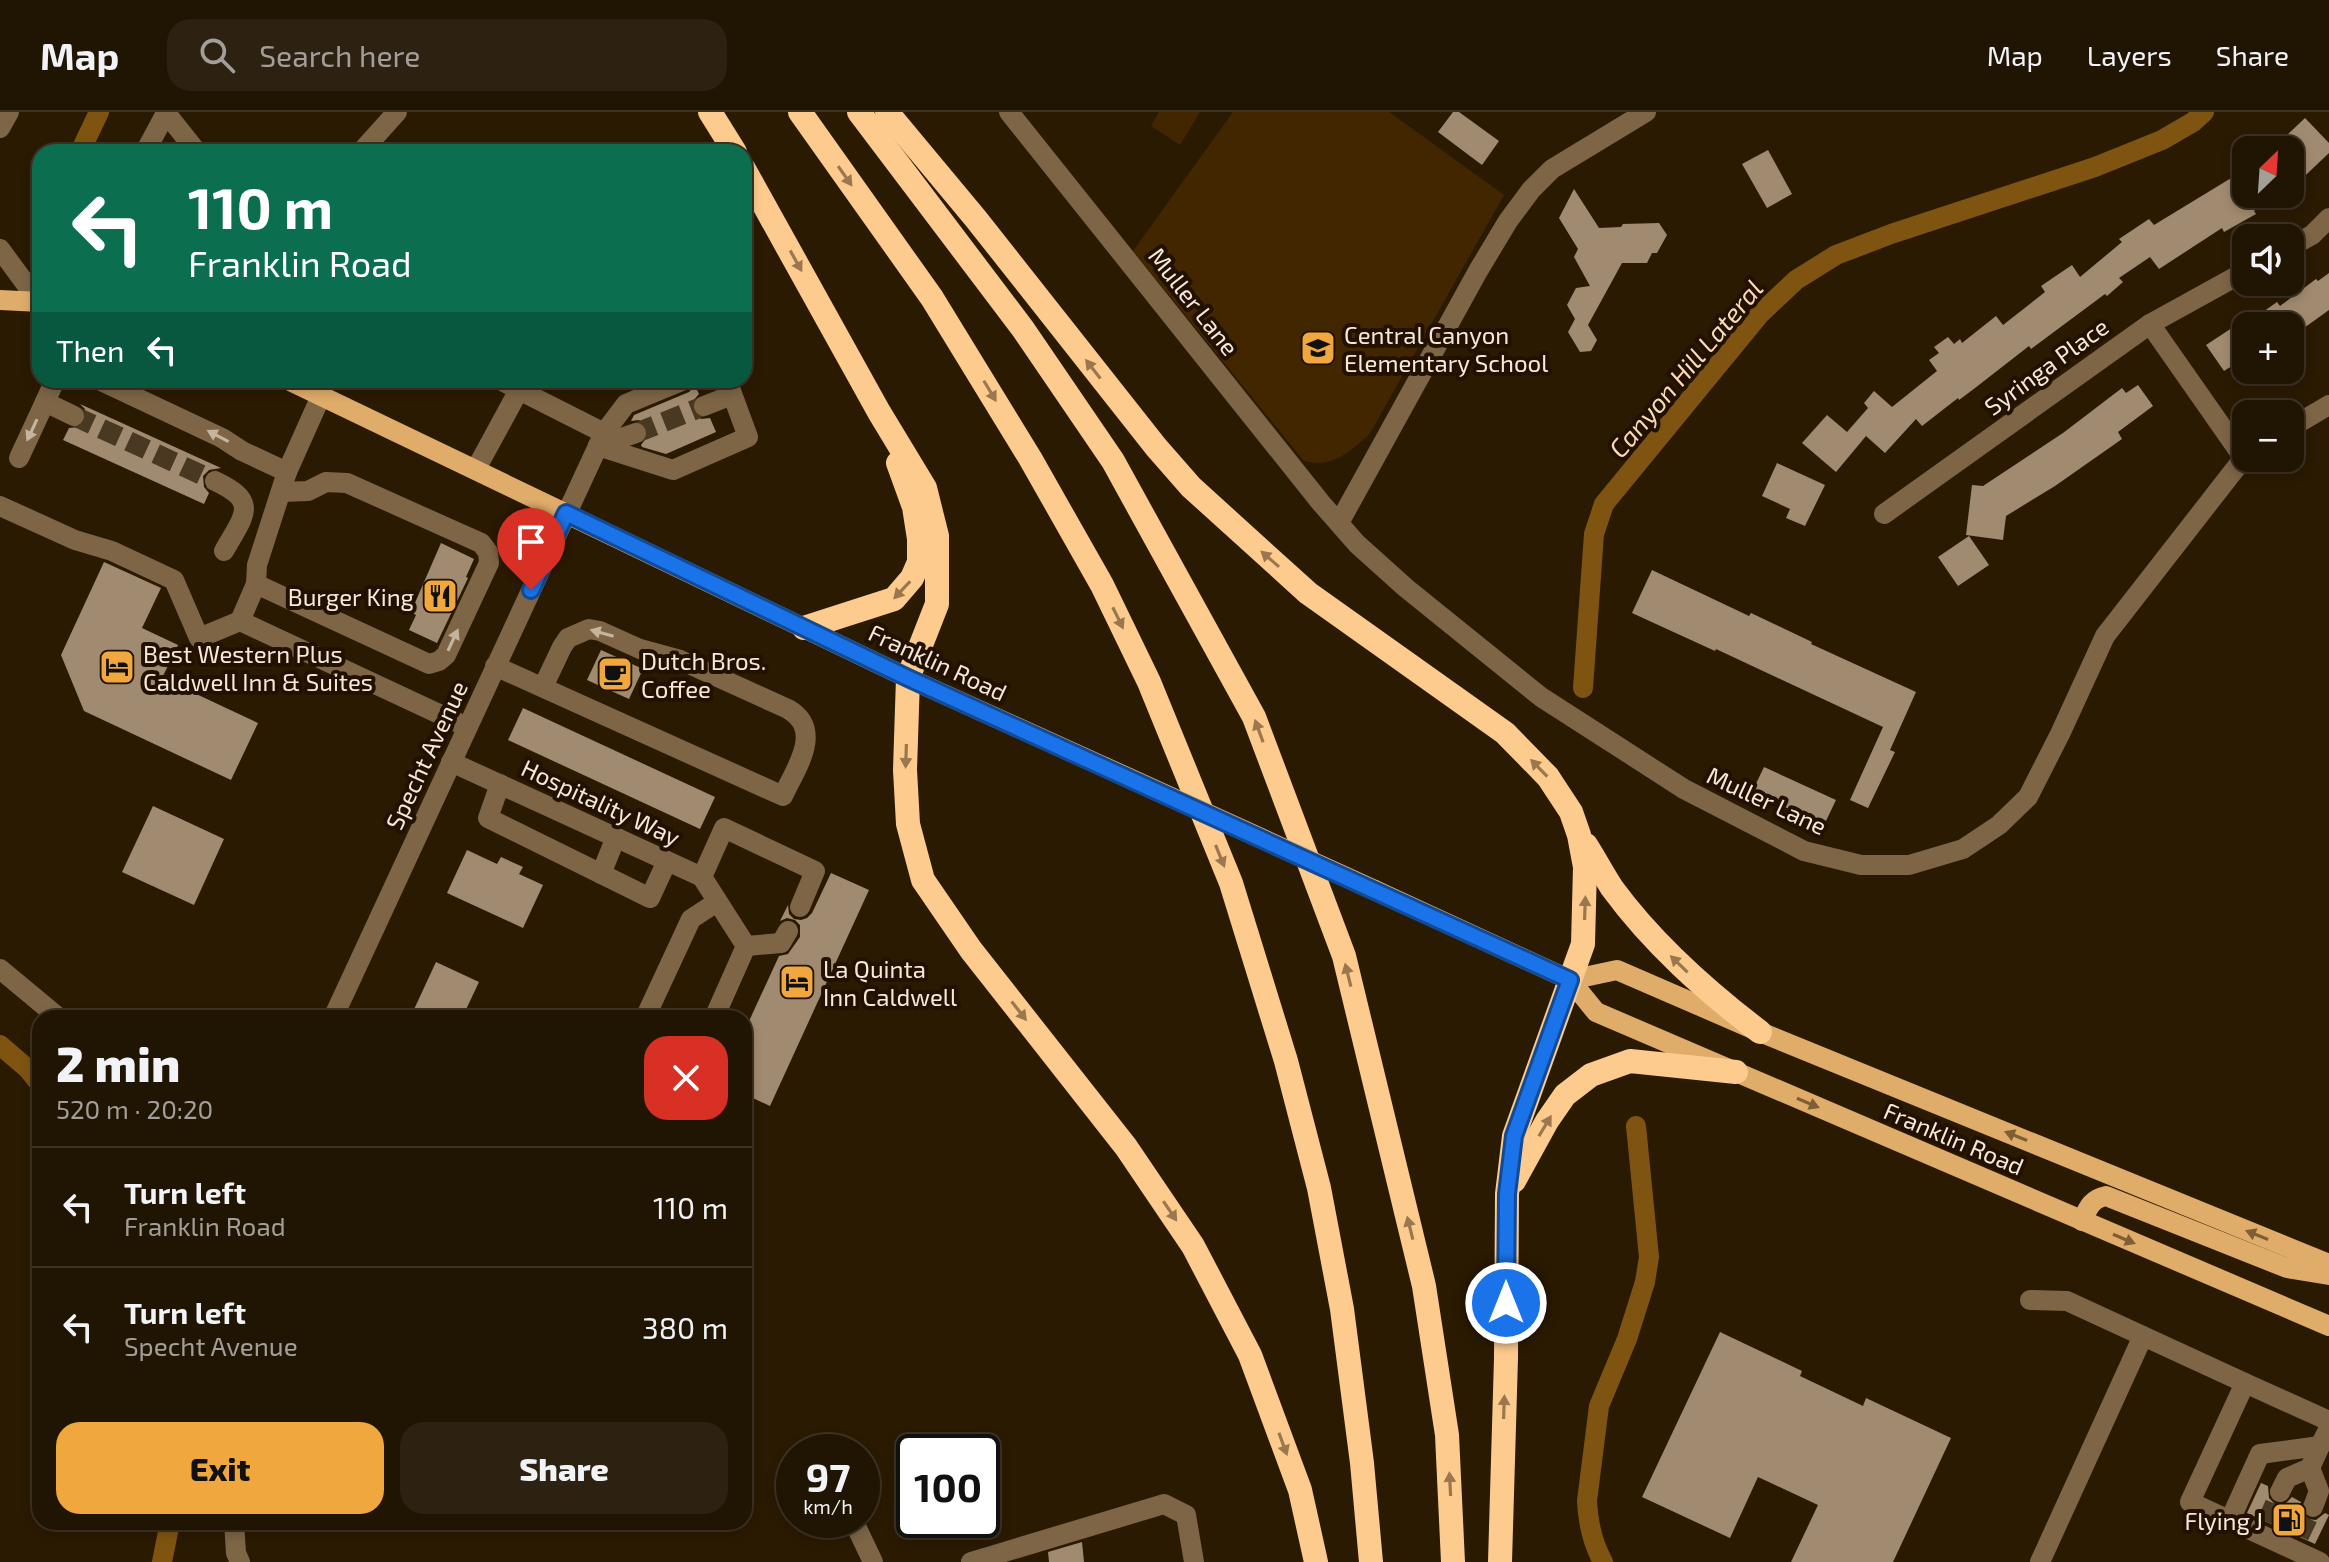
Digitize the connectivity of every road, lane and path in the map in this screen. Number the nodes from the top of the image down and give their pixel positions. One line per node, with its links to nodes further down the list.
1 (9, 112): 10 (street)
2 (397, 112): 13 (street)
3 (710, 112): 14 (highway)
4 (800, 112): 100 (highway, one-way to 100)
5 (859, 112): 101 (highway, one-way to 5)
6 (887, 112): 61 (highway, one-way to 6)
7 (1009, 112): 50 (street, Muller Lane)
8 (1646, 112): 50 (street)
9 (166, 113): 11 (street); 12 (street)
10 (0, 128)
11 (149, 144)
12 (191, 144)
13 (368, 144)
14 (730, 144)
15 (752, 183): 35 (highway, one-way to 35)
16 (2329, 218): 17 (street)
17 (2304, 239)
18 (0, 249): 20 (street)
19 (2232, 279): 23 (street, Syringa Place)
20 (32, 292)
21 (0, 300): 22 (main road)
22 (32, 302)
23 (2150, 324): 39 (street); 49 (street, Syringa Place)
24 (51, 388): 32 (street)
25 (116, 388): 43 (street, one-way to 25)
26 (304, 388): 31 (main road, Franklin Road)
27 (521, 388): 42 (street)
28 (527, 388): 40 (street)
29 (665, 388): 40 (street, Specht Avenue)
30 (730, 388): 34 (street); 40 (street)
31 (321, 396): 42 (main road, Franklin Road); 43 (street)
32 (45, 402): 36 (street); 41 (street, one-way to 41)
33 (2329, 405): 37 (street)
34 (704, 406)
35 (879, 412): 54 (highway, one-way to 54); 56 (highway)
36 (74, 416)
37 (2304, 420)
38 (636, 433): 40 (street)
39 (2232, 439)
40 (601, 440): 48 (street, Specht Avenue)
41 (19, 458)
42 (476, 469): 48 (main road, Franklin Road)
43 (287, 472): 46 (street)
44 (2232, 472): 50 (street, Muller Lane)
45 (215, 481): 51 (street)
46 (281, 492): 52 (street); 52 (street, one-way to 46)
47 (0, 506): 53 (street)
48 (566, 513): 54 (main road, Franklin Road); 55 (street, Specht Avenue)
49 (1884, 514)
50 (1339, 523)
51 (224, 551)
52 (256, 584): 53 (street)
53 (240, 621): 58 (street)
54 (804, 628): 56 (main road, Franklin Road)
55 (495, 666): 57 (street); 58 (street, Specht Avenue)
56 (908, 678): 71 (main road, Franklin Road, bridge); 99 (highway, one-way to 99)
57 (543, 687): 57 (street, one-way to 57)
58 (467, 727): 59 (street, Specht Avenue)
59 (451, 762): 60 (street, Hospitality Way); 73 (street, Specht Avenue)
60 (500, 784): 62 (street, Hospitality Way); 64 (street)
61 (1579, 835): 71 (highway, one-way to 61); 76 (highway, one-way to 61)
62 (616, 837): 63 (street, Hospitality Way); 64 (street)
63 (667, 861): 64 (street); 65 (street, Hospitality Way)
64 (601, 874)
65 (702, 877): 66 (street); 67 (street)
66 (717, 902): 69 (street); 74 (street)
67 (800, 907)
68 (788, 931): 69 (street)
69 (746, 946): 75 (street)
70 (0, 969): 72 (street)
71 (1570, 980): 76 (main road, Franklin Road); 77 (main road, Franklin Road); 78 (highway)
72 (49, 1010)
73 (337, 1010)
74 (649, 1010)
75 (718, 1010)
76 (1760, 1032): 80 (main road, Franklin Road, one-way to 76)
77 (1736, 1072): 78 (highway, one-way to 77); 79 (main road, Franklin Road, one-way to 79)
78 (1507, 1194): 102 (highway, one-way to 78)
79 (2082, 1221): 81 (main road); 83 (main road, Franklin Road, one-way to 83)
80 (2329, 1264)
81 (2329, 1275)
82 (2030, 1300): 84 (street)
83 (2329, 1326)
84 (2143, 1336): 85 (street); 103 (street)
85 (2245, 1383): 86 (street); 91 (street)
86 (2329, 1421)
87 (2325, 1437): 88 (street); 91 (street)
88 (2310, 1468): 89 (street); 90 (street)
89 (2280, 1492)
90 (2313, 1507)
91 (2230, 1520): 104 (street)
92 (235, 1530): 95 (street)
93 (862, 1538): 96 (street)
94 (992, 1559): 97 (street); 98 (street)
95 (240, 1562)
96 (873, 1562)
97 (971, 1562)
98 (1194, 1562)
99 (1316, 1562)
100 (1371, 1562)
101 (1453, 1562)
102 (1500, 1562)
103 (2040, 1562)
104 (2320, 1562)

